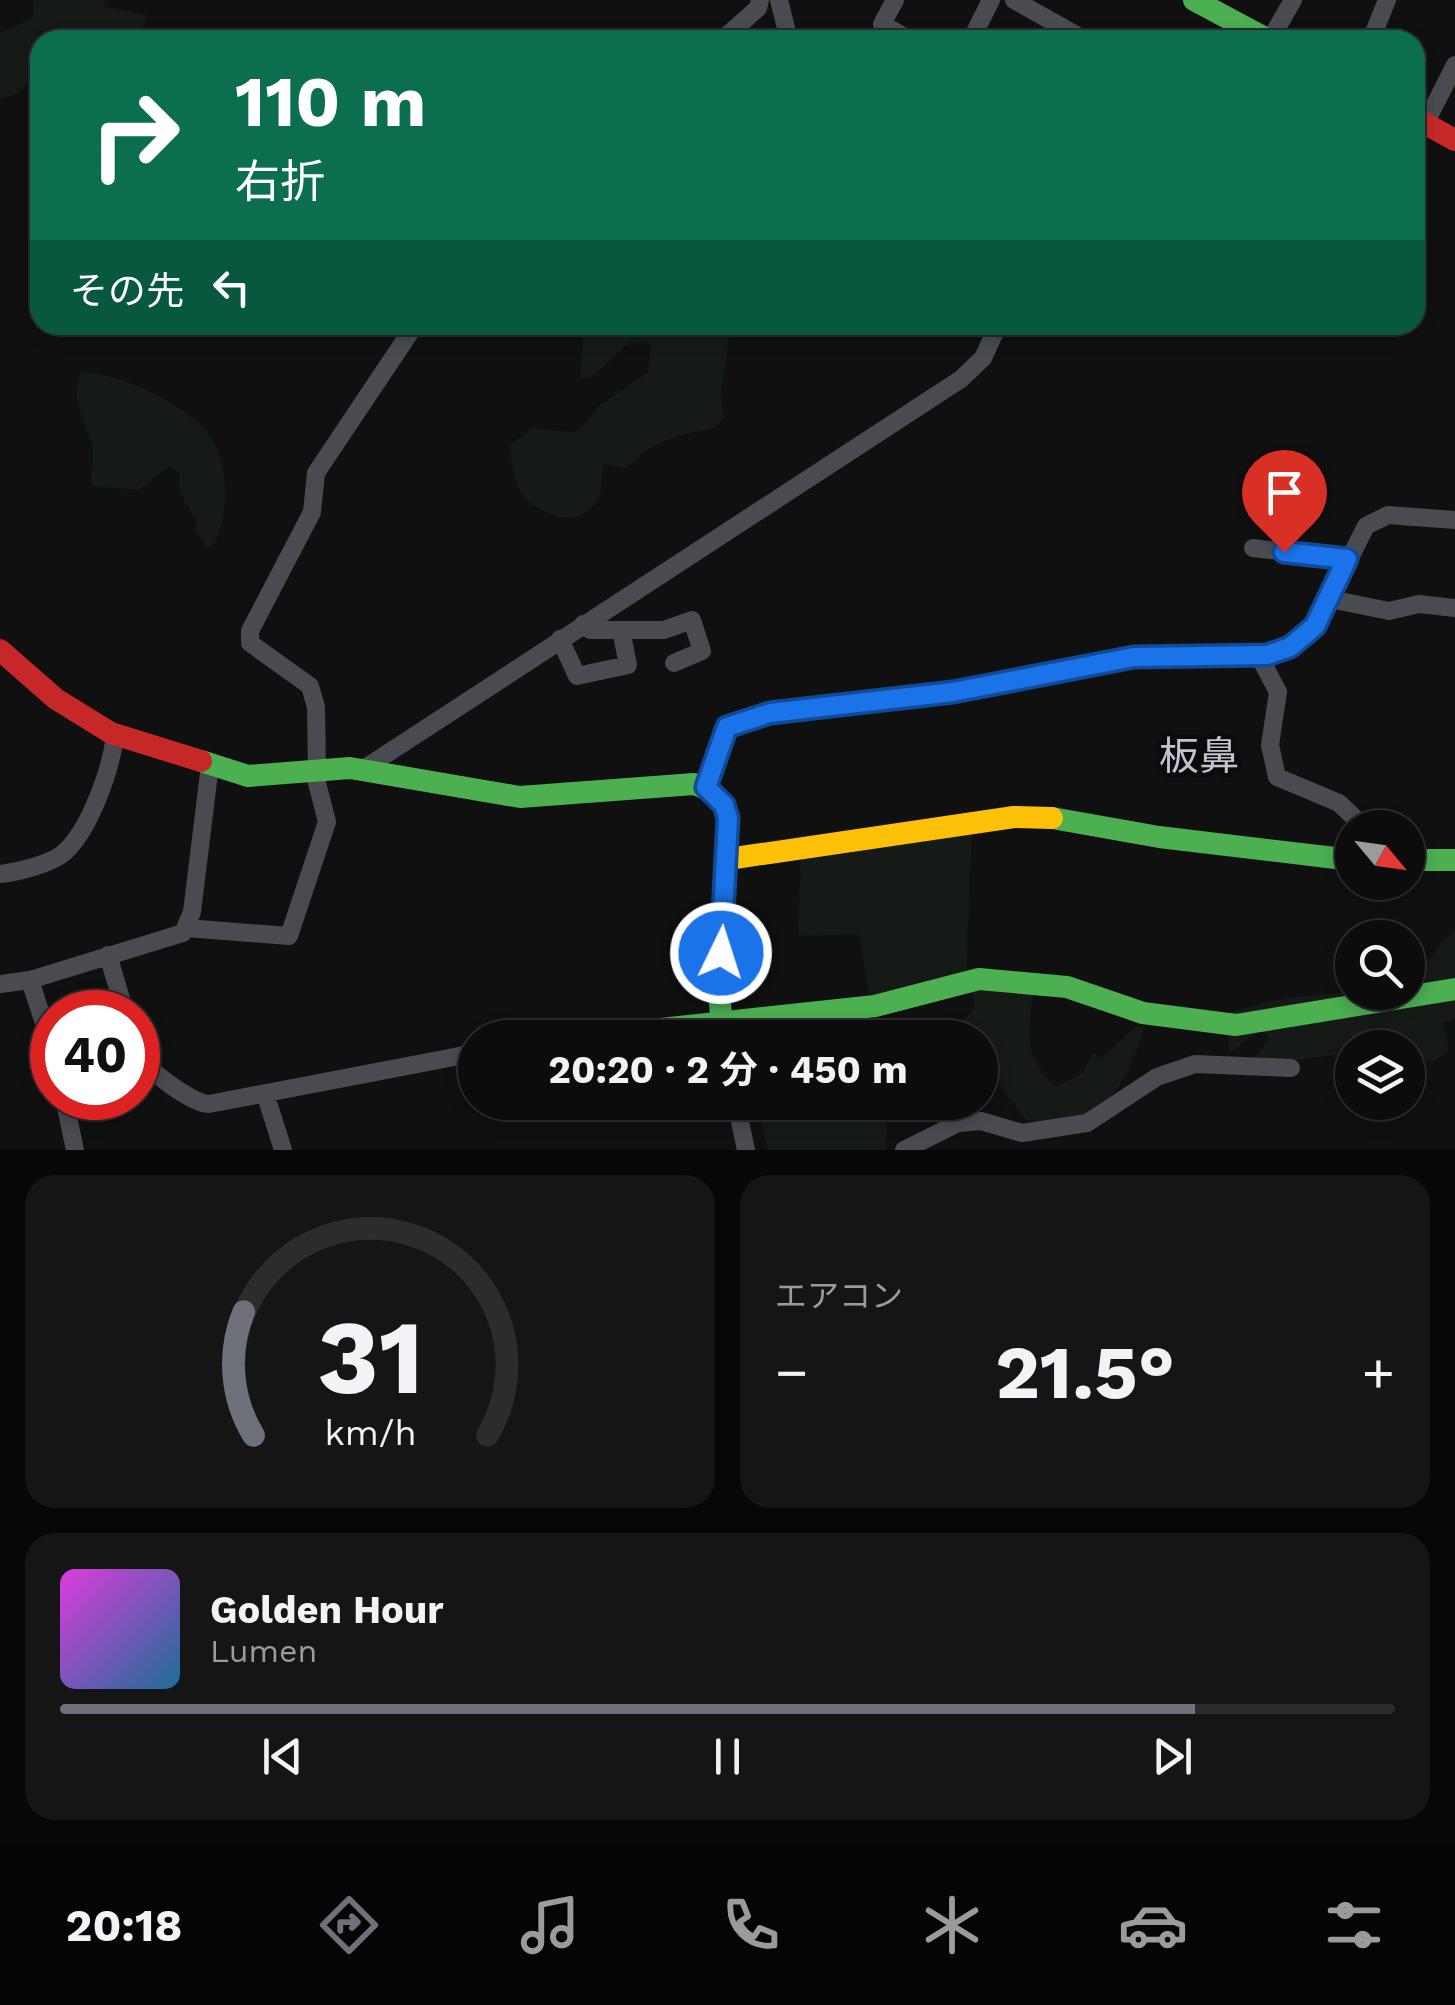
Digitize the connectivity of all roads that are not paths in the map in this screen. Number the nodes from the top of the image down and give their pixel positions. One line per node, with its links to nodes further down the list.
1 (760, 0): 9 (street)
2 (779, 0): 10 (street)
3 (895, 0): 11 (street)
4 (991, 0): 12 (street)
5 (1014, 0): 13 (street)
6 (1194, 0): 14 (street)
7 (1293, 0): 15 (street)
8 (1387, 0): 16 (street)
9 (733, 30)
10 (786, 30)
11 (892, 30)
12 (975, 30)
13 (1067, 30)
14 (1250, 30)
15 (1275, 30)
16 (1375, 30)
17 (1455, 65): 18 (street)
18 (1425, 113)
19 (1425, 124): 20 (street)
20 (1455, 140)
21 (409, 335): 37 (street)
22 (993, 335): 28 (street)
23 (1455, 520): 25 (street)
24 (1253, 548): 25 (street)
25 (1347, 559): 26 (street)
26 (1330, 598): 27 (street); 32 (street)
27 (1455, 608)
28 (583, 624): 29 (street); 30 (street)
29 (621, 630): 30 (street); 33 (street)
30 (560, 639): 36 (street)
31 (0, 650): 34 (street)
32 (1259, 656): 38 (street); 39 (street)
33 (674, 663)
34 (115, 734): 35 (street); 44 (street)
35 (210, 765): 37 (street); 45 (street)
36 (362, 770): 37 (street); 38 (street)
37 (316, 771): 45 (street)
38 (706, 787): 40 (street)
39 (1346, 810)
40 (728, 858): 41 (street); 52 (street)
41 (1335, 858)
42 (1425, 860): 43 (street)
43 (1455, 860)
44 (0, 874)
45 (186, 928): 46 (street)
46 (108, 955): 47 (street); 50 (street)
47 (30, 980): 48 (street); 49 (street)
48 (0, 984)
49 (33, 990)
50 (119, 990)
51 (1455, 990): 53 (street)
52 (721, 1020)
53 (781, 1020)
54 (458, 1056): 57 (street)
55 (1292, 1068): 63 (street)
56 (160, 1078): 57 (street)
57 (265, 1093): 62 (street)
58 (69, 1120): 61 (street)
59 (739, 1120): 60 (street)
60 (744, 1147)
61 (75, 1150)
62 (283, 1150)
63 (904, 1150)

